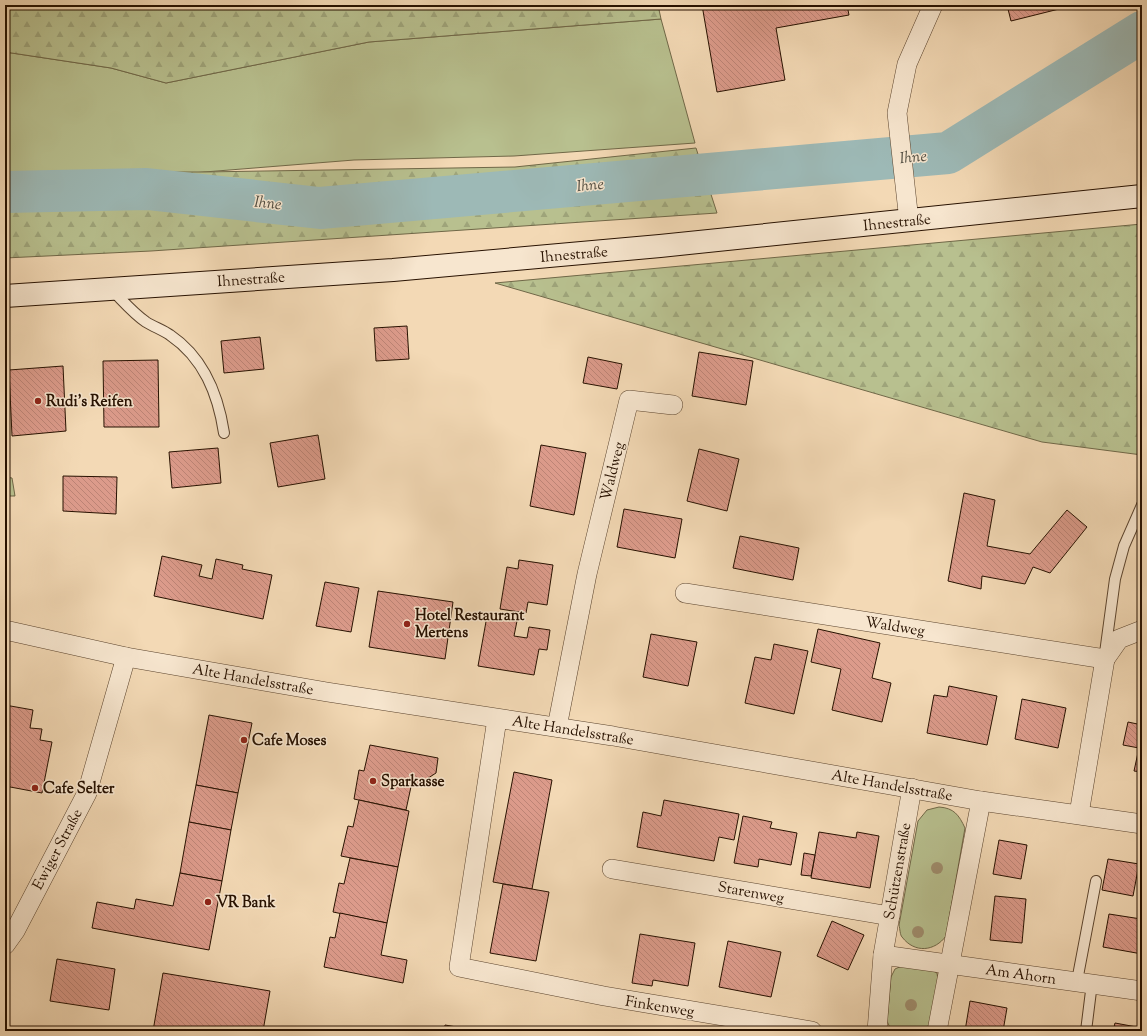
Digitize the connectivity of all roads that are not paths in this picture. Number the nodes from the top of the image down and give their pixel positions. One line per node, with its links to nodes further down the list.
1 (933, 5): 3 (street)
2 (1142, 196): 3 (main road, Ihnestraße)
3 (909, 221): 4 (main road, Ihnestraße)
4 (111, 289): 5 (main road, Ihnestraße); 7 (lane)
5 (5, 296)
6 (673, 405): 15 (street, Waldweg)
7 (224, 433)
8 (1142, 505): 13 (lane)
9 (685, 593): 13 (street, Waldweg)
10 (5, 630): 12 (street, Alte Handelsstraße)
11 (1142, 630): 13 (street)
12 (126, 657): 14 (street, Alte Handelsstraße); 23 (street, Ewiger Straße)
13 (1105, 659): 18 (street)
14 (497, 719): 15 (street, Alte Handelsstraße); 28 (street, Finkenweg)
15 (556, 727): 16 (street, Alte Handelsstraße)
16 (912, 788): 17 (street, Alte Handelsstraße); 22 (street, Schützenstraße)
17 (981, 801): 18 (street, Alte Handelsstraße); 25 (street)
18 (1079, 814): 19 (street, Alte Handelsstraße)
19 (1142, 824)
20 (612, 869): 22 (street, Starenweg)
21 (1096, 881): 26 (lane)
22 (890, 916): 24 (street, Schützenstraße)
23 (8, 935)
24 (883, 955): 25 (street); 29 (street, Schützenstraße)
25 (950, 964): 26 (street, Am Ahorn); 30 (street)
26 (1085, 982): 27 (street, Am Ahorn); 31 (lane)
27 (1142, 991)
28 (812, 1031)
29 (878, 1031)
30 (937, 1031)
31 (1086, 1031)

